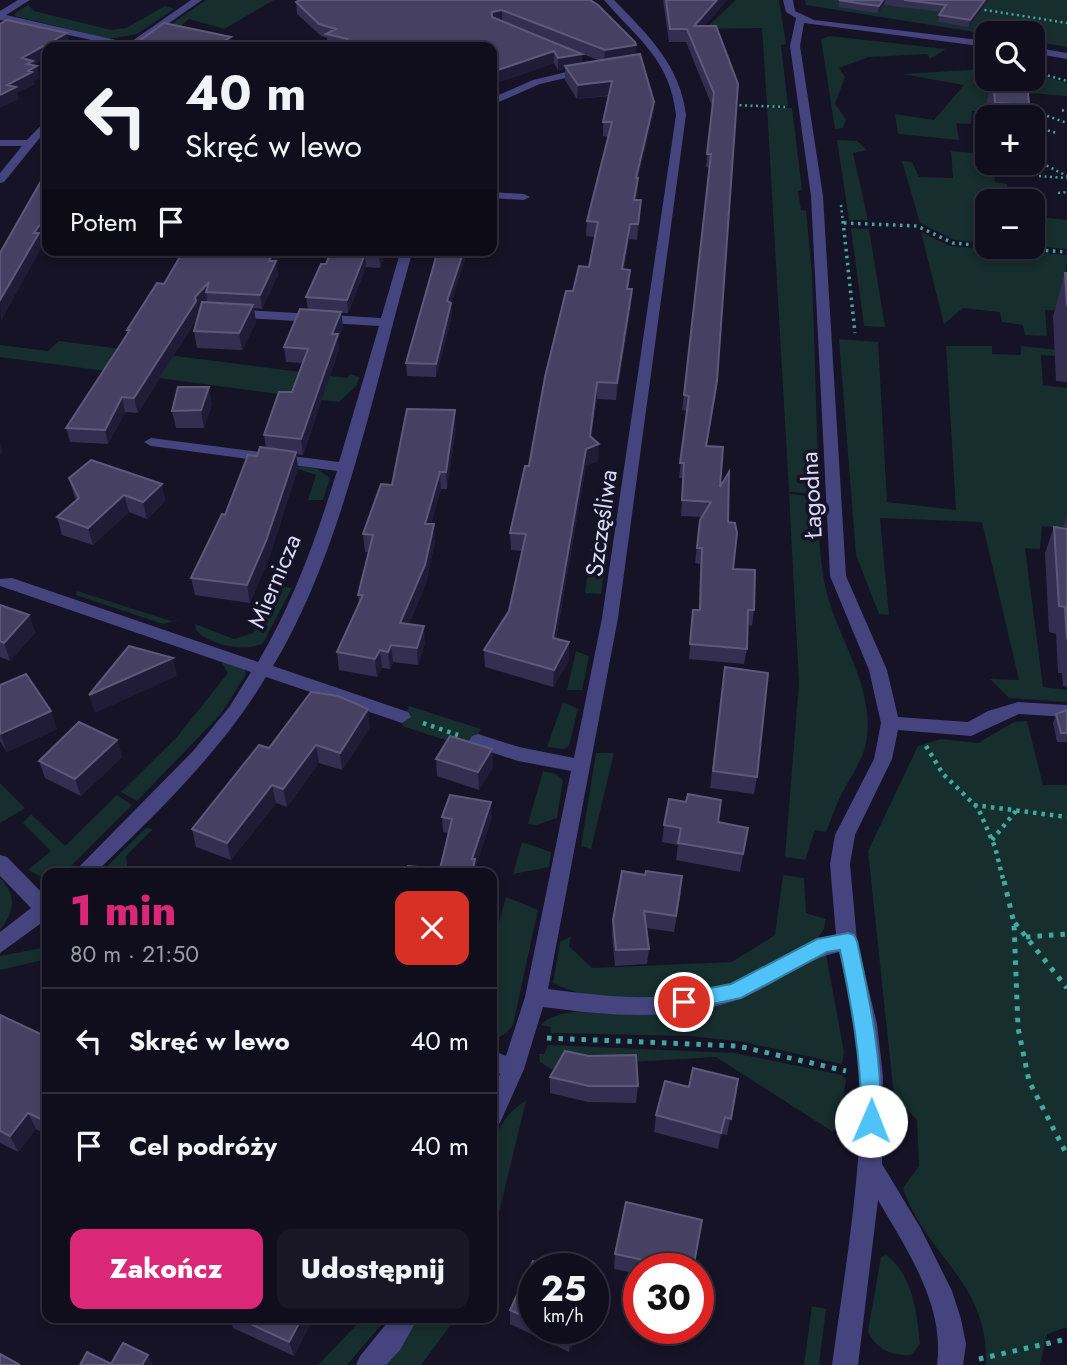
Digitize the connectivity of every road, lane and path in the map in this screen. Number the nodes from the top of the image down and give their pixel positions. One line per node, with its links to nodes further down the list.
1 (25, 0): 6 (street)
2 (197, 0): 10 (street)
3 (609, 0): 54 (street, Szczęśliwa)
4 (788, 0): 7 (street)
5 (975, 8): 8 (path)
6 (0, 16): 9 (street)
7 (800, 19): 11 (street); 51 (street, Łagodna)
8 (1067, 23)
9 (109, 42)
10 (137, 42)
11 (975, 43)
12 (1045, 52): 13 (street)
13 (1067, 56)
14 (579, 57): 17 (street)
15 (1045, 75): 16 (path)
16 (1067, 81)
17 (497, 96)
18 (728, 105): 19 (path)
19 (791, 107)
20 (1062, 110): 21 (path)
21 (1067, 112)
22 (1045, 115): 23 (path)
23 (1067, 124): 25 (path)
24 (42, 128): 27 (street)
25 (1045, 129)
26 (0, 143): 27 (street)
27 (28, 143): 31 (street)
28 (1045, 165): 30 (path)
29 (1039, 176): 30 (path)
30 (1067, 177)
31 (0, 180)
32 (1067, 192): 33 (path)
33 (1058, 193)
34 (497, 195): 35 (street)
35 (524, 197)
36 (840, 199): 37 (path)
37 (844, 223): 38 (path); 44 (path)
38 (975, 245)
39 (1045, 250): 40 (path)
40 (1067, 252)
41 (405, 256): 43 (street, Miernicza)
42 (219, 312): 43 (street)
43 (385, 322): 46 (street, Miernicza)
44 (855, 333)
45 (151, 442): 46 (street)
46 (343, 467): 48 (street, Miernicza)
47 (6, 582): 48 (street)
48 (262, 669): 50 (street); 60 (street, Miernicza)
49 (1067, 711): 52 (street)
50 (402, 717): 53 (path)
51 (890, 723): 52 (street); 66 (street, Łagodna)
52 (915, 727): 55 (path)
53 (478, 741): 54 (street)
54 (581, 766): 69 (street, Szczęśliwa)
55 (974, 805): 56 (path); 58 (path)
56 (1016, 811): 57 (path); 58 (path)
57 (1067, 817)
58 (992, 840): 63 (path)
59 (0, 863): 61 (street)
60 (88, 868)
61 (42, 904)
62 (42, 913): 67 (street)
63 (1014, 923): 65 (path); 75 (path)
64 (1067, 934): 65 (path)
65 (1026, 937): 68 (path)
66 (848, 941): 69 (street); 73 (street, Łagodna)
67 (0, 944)
68 (1067, 988)
69 (536, 997): 70 (street, Szczęśliwa)
70 (525, 1037): 72 (street, Szczęśliwa); 73 (path)
71 (497, 1062): 72 (street)
72 (513, 1069): 74 (street, Szczęśliwa)
73 (872, 1076): 76 (street, Łagodna)
74 (497, 1105)
75 (1066, 1155)
76 (870, 1166): 79 (street); 81 (street, Łagodna)
77 (402, 1323): 80 (street)
78 (1067, 1339): 79 (path)
79 (951, 1361)
80 (369, 1365)
81 (845, 1365)

